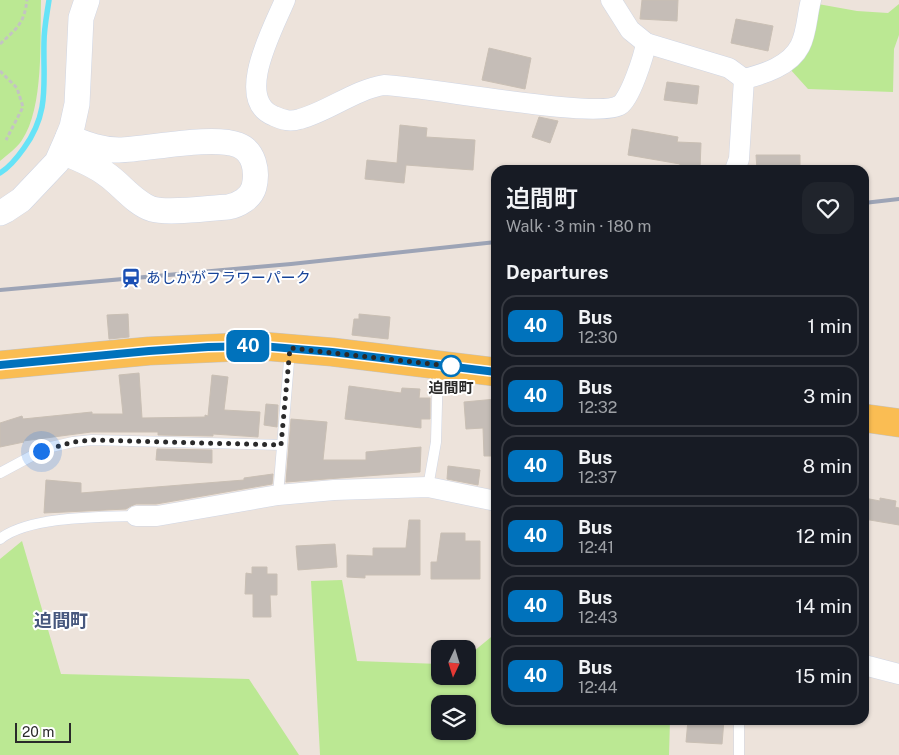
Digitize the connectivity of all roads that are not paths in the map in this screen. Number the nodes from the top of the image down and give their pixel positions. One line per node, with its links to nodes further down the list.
1 (87, 0): 7 (street)
2 (285, 0): 5 (street)
3 (611, 0): 5 (street)
4 (811, 0): 6 (street)
5 (646, 43): 6 (street)
6 (744, 80): 8 (street)
7 (65, 144): 7 (street); 9 (street)
8 (737, 165)
9 (0, 213)
10 (290, 348): 11 (main road); 12 (main road); 16 (lane)
11 (438, 364): 13 (main road); 18 (lane)
12 (0, 365)
13 (491, 371)
14 (869, 419): 15 (main road)
15 (899, 422)
16 (281, 445): 17 (lane); 19 (lane)
17 (0, 473)
18 (428, 487): 19 (street); 20 (street)
19 (278, 495): 21 (street)
20 (491, 500)
21 (136, 516): 22 (lane)
22 (0, 539)
23 (869, 666): 24 (street)
24 (899, 674)
25 (739, 725): 26 (lane)
26 (739, 755)

